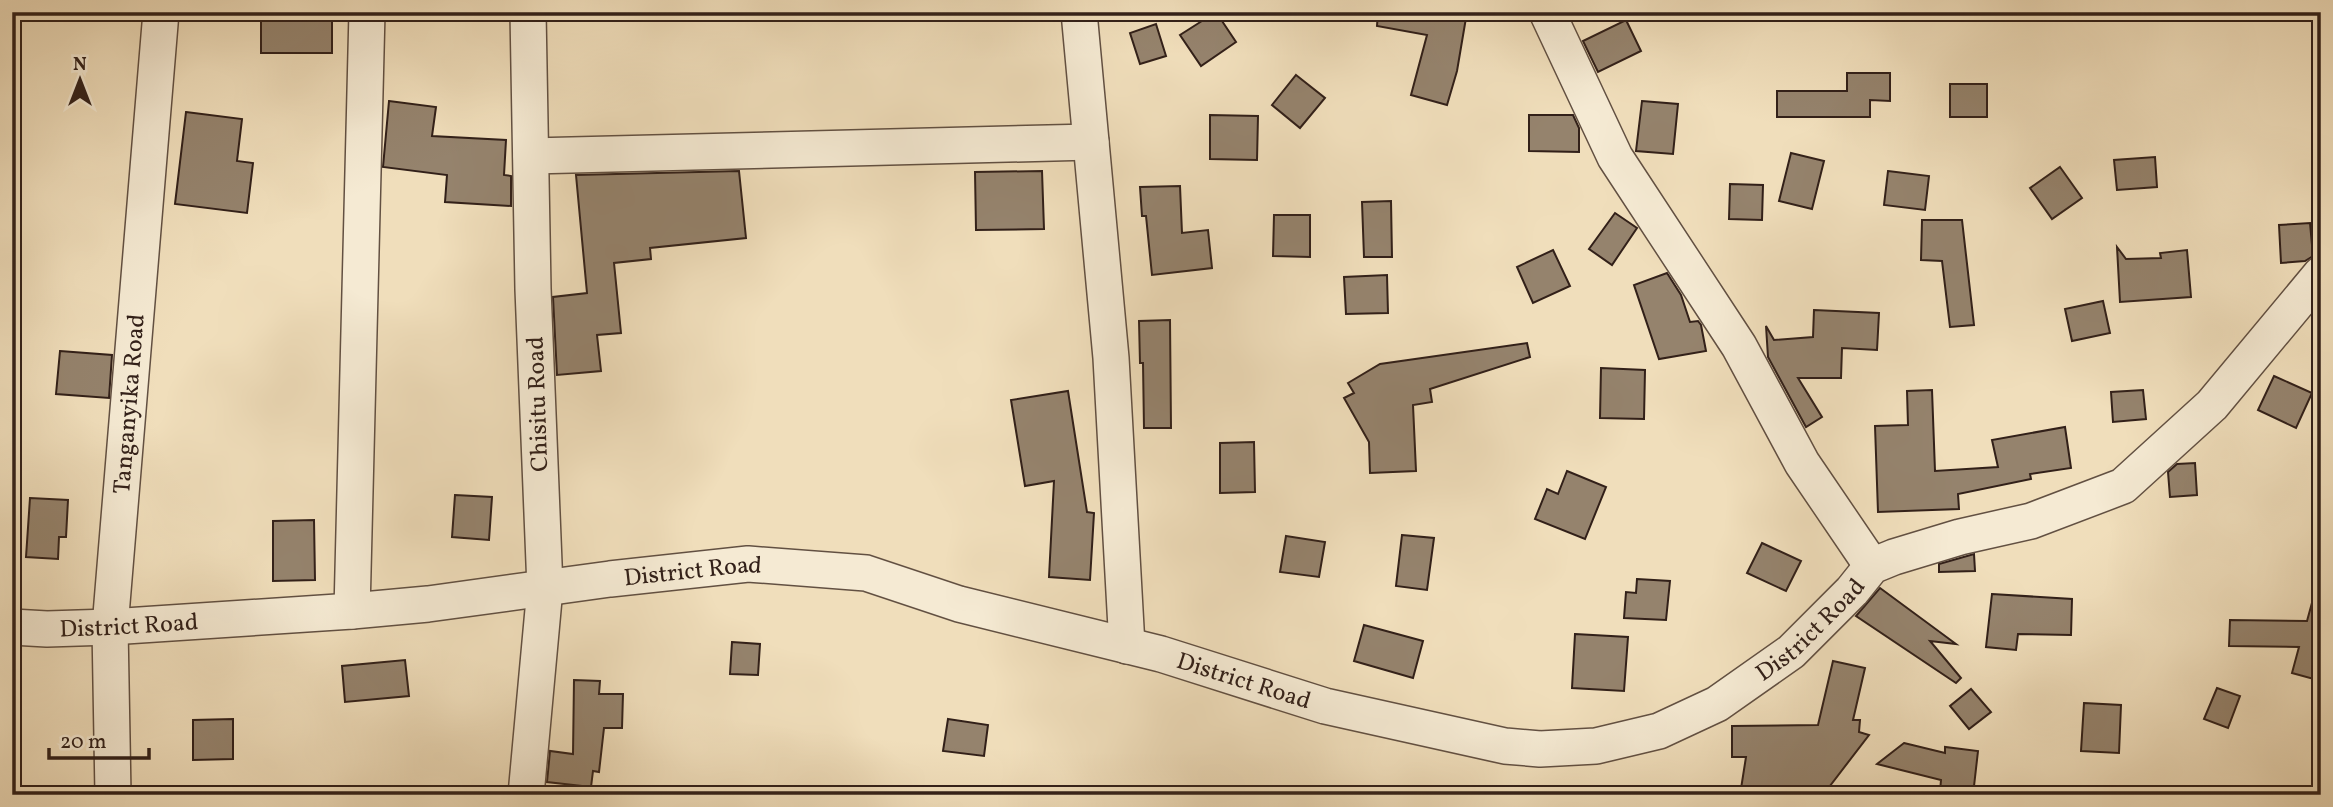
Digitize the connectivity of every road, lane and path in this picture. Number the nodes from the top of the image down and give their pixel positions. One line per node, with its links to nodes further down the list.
1 (161, 12): 13 (street, Tanganyika Road)
2 (367, 12): 11 (street)
3 (528, 12): 7 (street, Chisitu Road)
4 (1079, 12): 6 (street)
5 (1546, 12): 9 (street)
6 (1091, 142): 7 (street); 14 (street)
7 (530, 156): 10 (street, Chisitu Road)
8 (2321, 274): 9 (street, District Road)
9 (1872, 566): 14 (street, District Road)
10 (544, 588): 11 (street, District Road); 14 (street, District Road); 16 (street, Chisitu Road)
11 (352, 611): 13 (street, District Road)
12 (12, 627): 13 (street, District Road)
13 (110, 627): 15 (street, Tanganyika Road)
14 (1127, 646)
15 (113, 795)
16 (526, 795)

